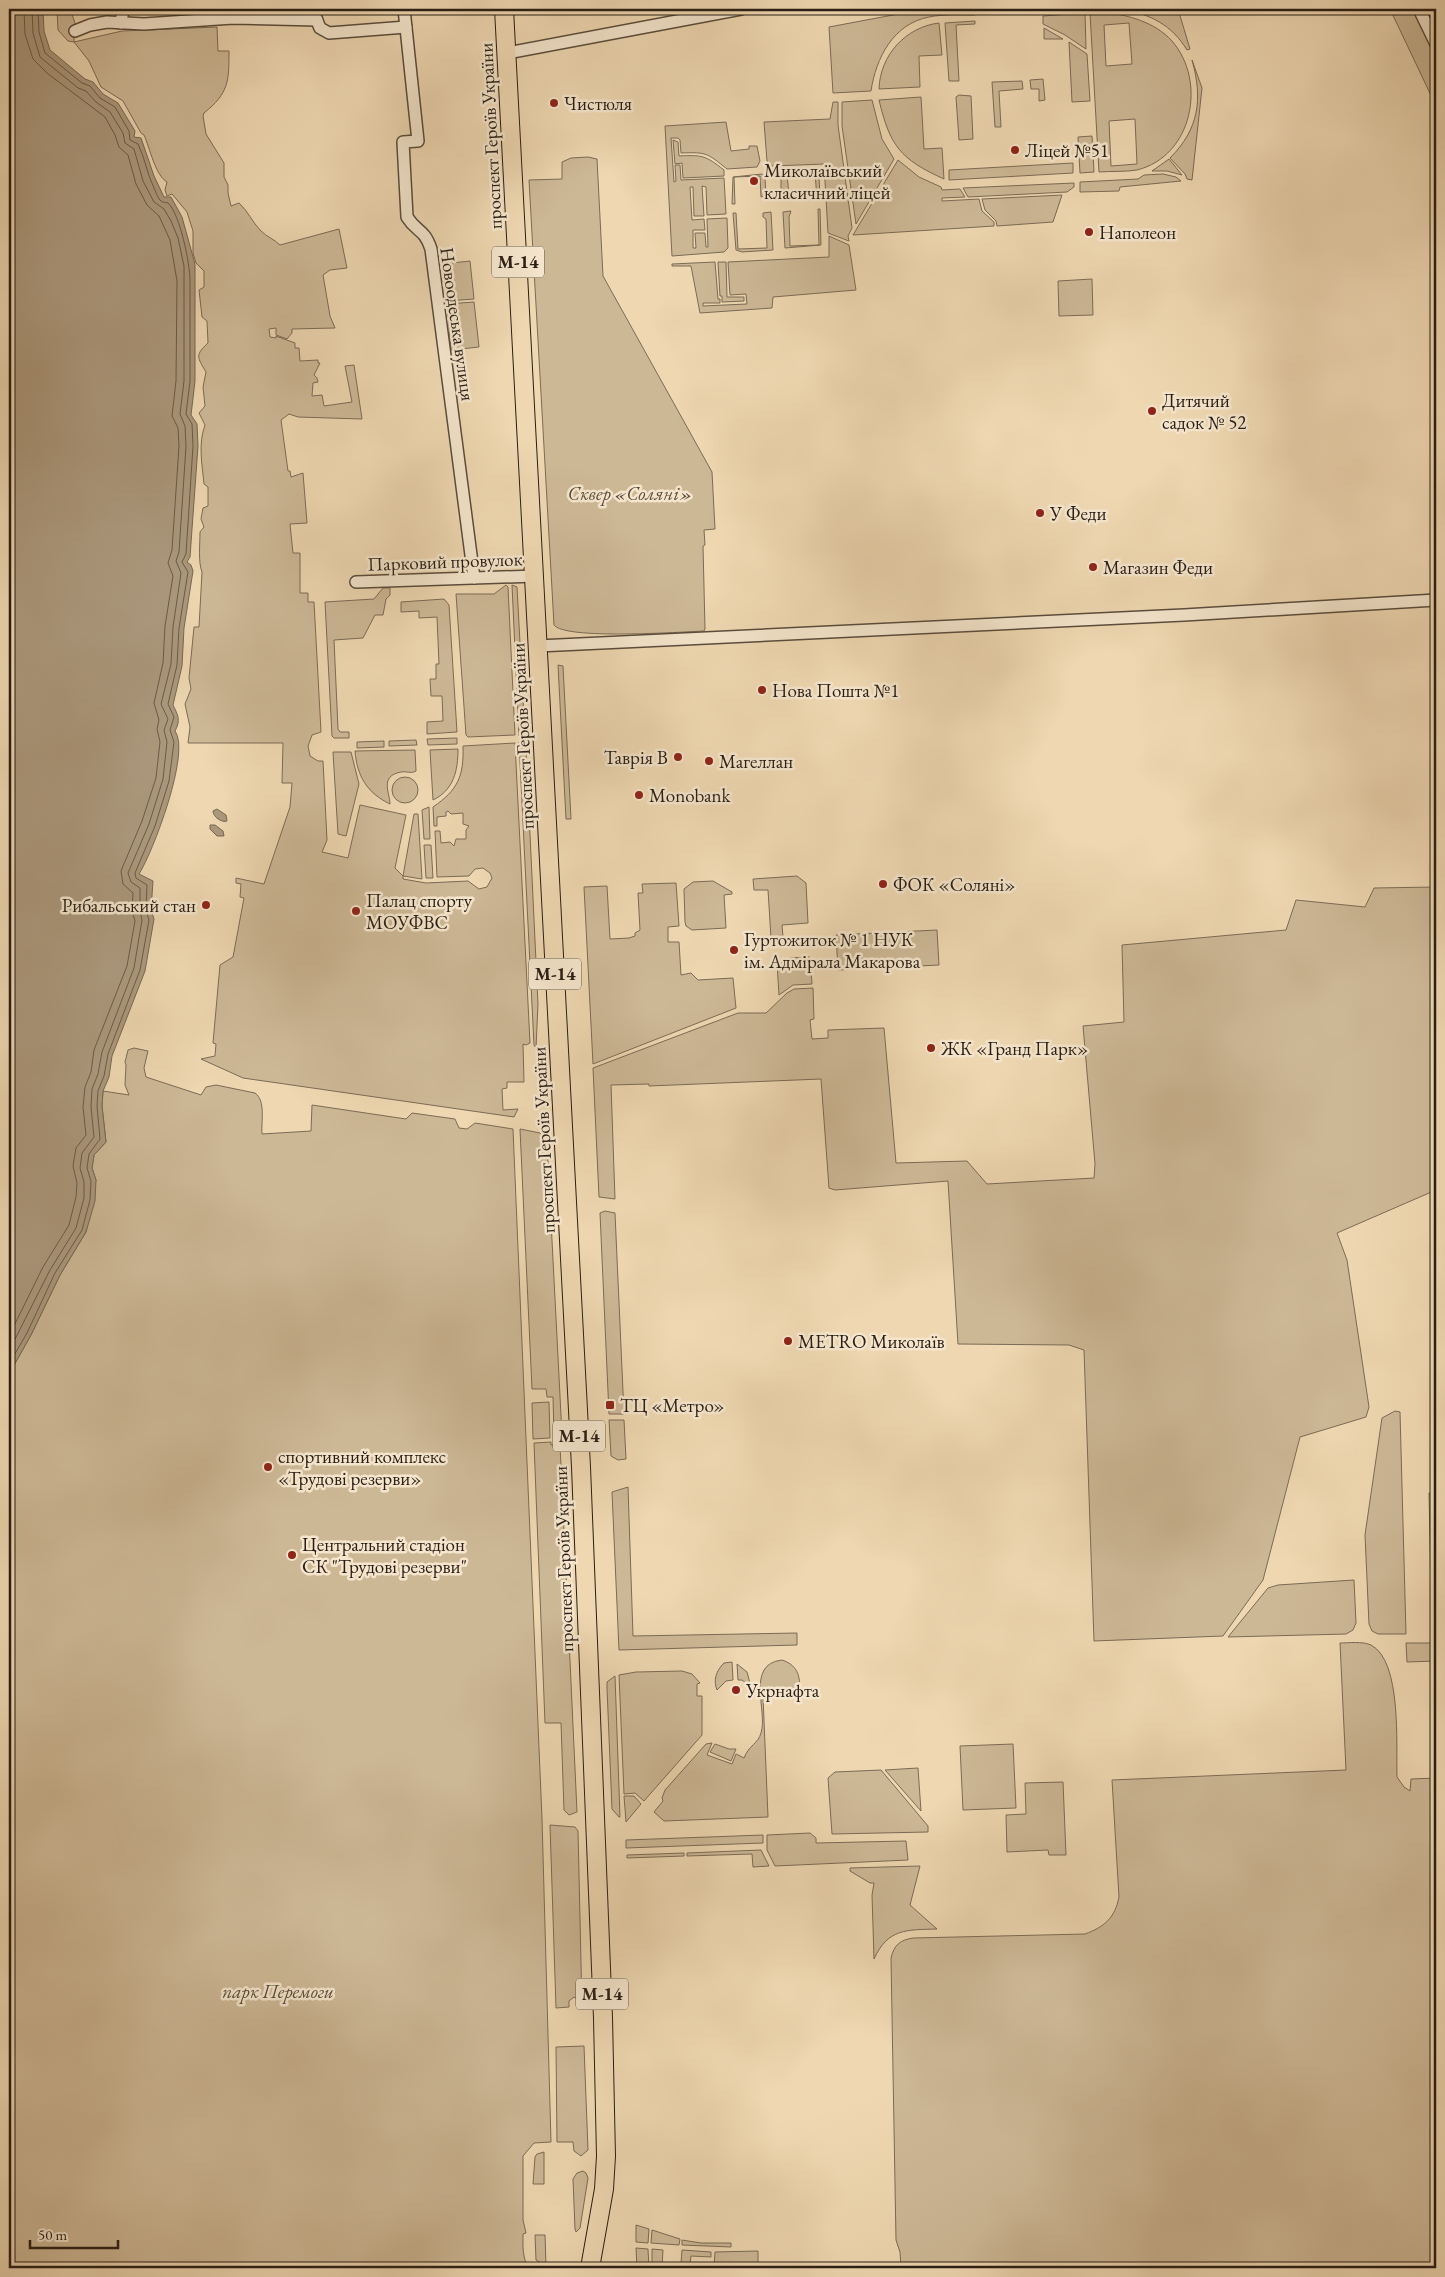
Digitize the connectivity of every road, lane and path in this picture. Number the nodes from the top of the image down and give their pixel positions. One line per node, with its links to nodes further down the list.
1 (123, 9): 8 (street)
2 (312, 9): 7 (street)
3 (404, 9): 9 (street, Новоодеська вулиця)
4 (504, 9): 12 (highway, проспект Героїв України / М-14)
5 (741, 9): 12 (street)
6 (1419, 9): 11 (street)
7 (317, 20): 8 (street); 9 (street)
8 (121, 23): 10 (street)
9 (406, 27): 14 (street, Новоодеська вулиця)
10 (76, 31)
11 (1436, 44)
12 (507, 53): 13 (highway, проспект Героїв України / М-14)
13 (535, 576): 14 (street, Парковий провулок); 17 (highway, проспект Героїв України / М-14)
14 (474, 578): 15 (street, Парковий провулок)
15 (356, 582)
16 (1436, 600): 17 (street)
17 (538, 646): 18 (highway, проспект Героїв України / М-14)
18 (590, 2268)

